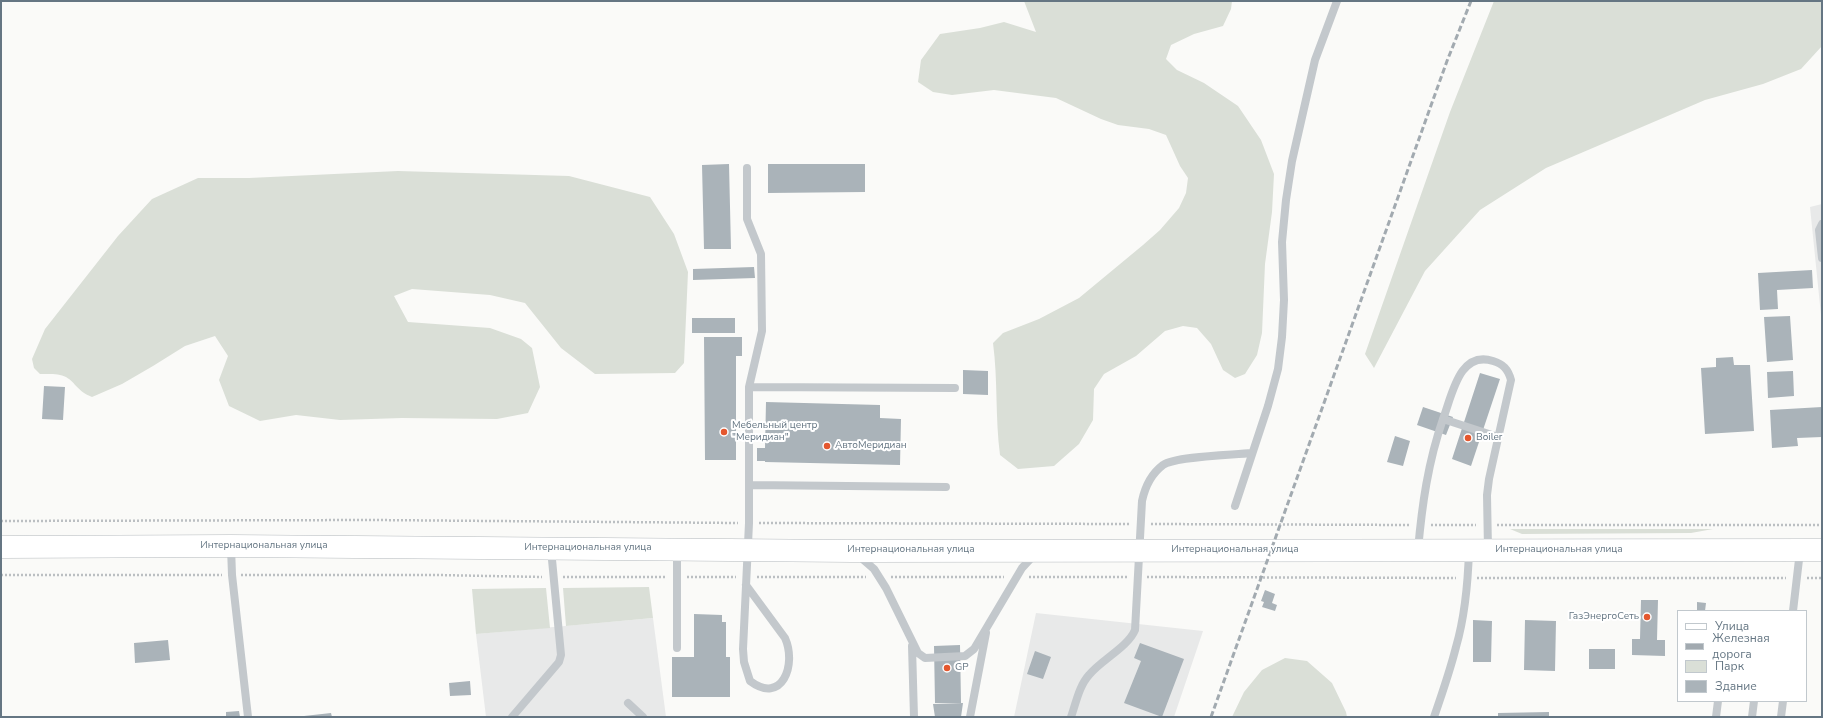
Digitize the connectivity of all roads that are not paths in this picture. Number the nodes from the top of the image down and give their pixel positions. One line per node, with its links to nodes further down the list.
1 (1337, 1): 9 (lane)
2 (747, 168): 5 (lane)
3 (1822, 224): 4 (lane)
4 (1822, 258)
5 (749, 387): 6 (lane); 10 (lane)
6 (955, 388)
7 (1443, 419): 8 (lane); 8 (lane); 20 (lane)
8 (1498, 437): 21 (lane)
9 (1251, 454): 12 (lane); 19 (lane)
10 (749, 485): 11 (lane); 17 (lane)
11 (946, 487)
12 (1235, 506)
13 (231, 546): 14 (main road, Интернациональная улица); 15 (main road, Интернациональная улица); 34 (lane)
14 (1, 547)
15 (551, 548): 16 (main road, Интернациональная улица); 35 (lane)
16 (677, 549): 17 (main road, Интернациональная улица); 29 (lane)
17 (748, 549): 24 (main road, Интернациональная улица); 25 (lane)
18 (1038, 550): 19 (main road, Интернациональная улица); 24 (main road, Интернациональная улица); 27 (lane)
19 (1140, 550): 20 (main road, Интернациональная улица); 39 (lane)
20 (1418, 550): 21 (main road, Интернациональная улица)
21 (1479, 550): 22 (main road, Интернациональная улица); 40 (lane)
22 (1800, 550): 23 (main road, Интернациональная улица); 26 (lane)
23 (1822, 550)
24 (852, 551): 28 (lane)
25 (746, 581): 25 (lane)
26 (1793, 610)
27 (986, 628): 28 (lane); 38 (lane)
28 (912, 640): 37 (lane)
29 (677, 648)
30 (1718, 702): 41 (lane)
31 (1754, 702): 42 (lane)
32 (1783, 702): 43 (lane)
33 (628, 703): 36 (lane)
34 (248, 717)
35 (512, 717)
36 (643, 717)
37 (914, 717)
38 (970, 717)
39 (1071, 717)
40 (1434, 717)
41 (1716, 717)
42 (1752, 717)
43 (1781, 717)

